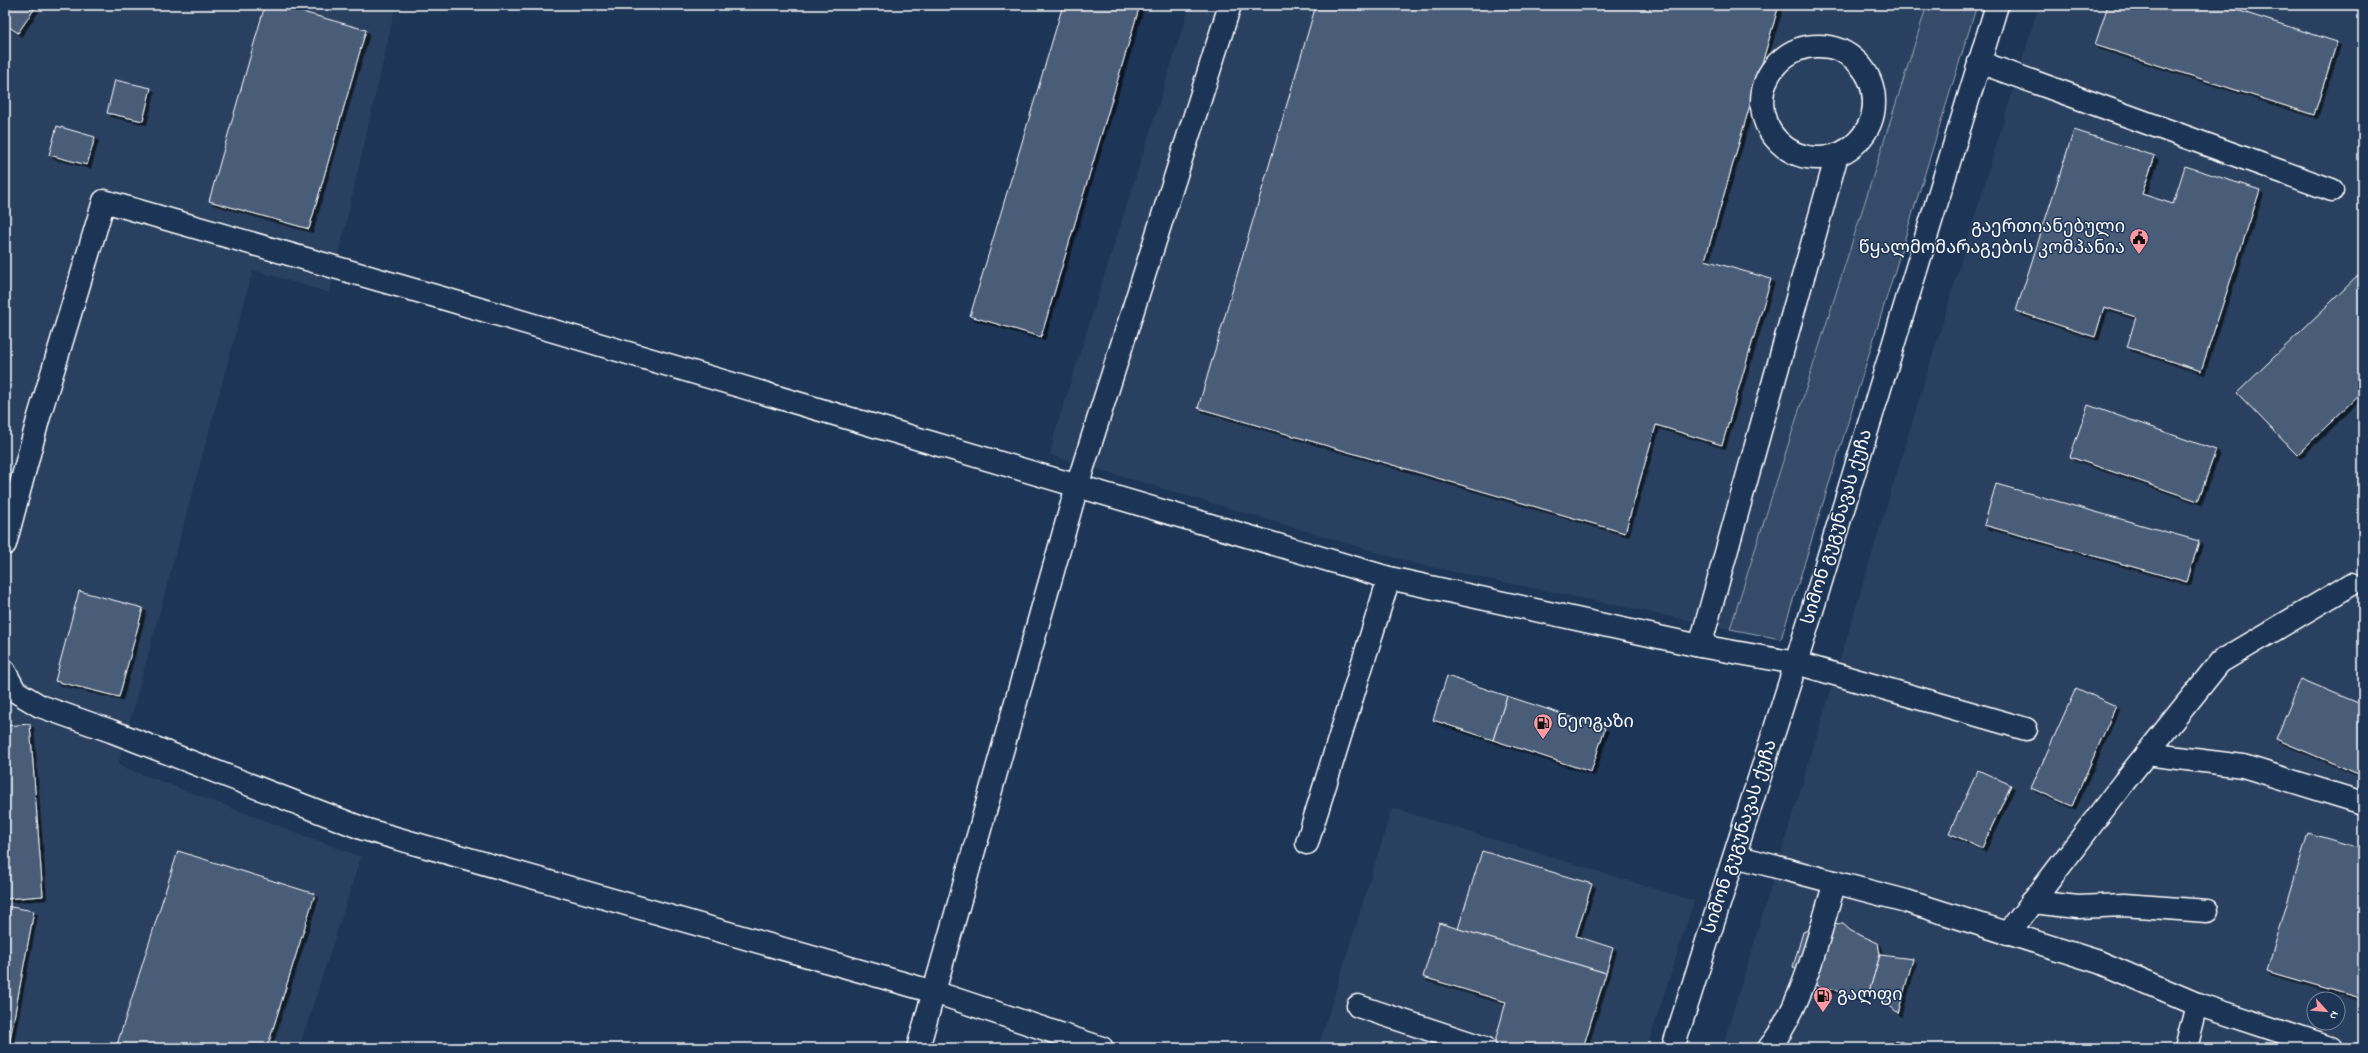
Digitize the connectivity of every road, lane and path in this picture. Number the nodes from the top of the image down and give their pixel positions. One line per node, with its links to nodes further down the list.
1 (1230, 5): 6 (main road)
2 (1997, 5): 3 (main road, სიმონ გუგუნავას ქუჩა)
3 (1980, 62): 5 (main road); 11 (main road, სიმონ გუგუნავას ქუჩა)
4 (1837, 155): 4 (main road); 10 (main road)
5 (2332, 190)
6 (1077, 486): 7 (main road); 8 (main road); 22 (main road)
7 (5, 544)
8 (1389, 578): 10 (main road); 16 (main road)
9 (2352, 584): 14 (main road)
10 (1700, 646): 11 (main road)
11 (1796, 662): 13 (main road); 17 (main road, სიმონ გუგუნავას ქუჩა)
12 (5, 672): 22 (main road)
13 (2026, 729)
14 (2146, 754): 15 (main road); 19 (main road)
15 (2363, 803)
16 (1307, 843)
17 (1735, 856): 18 (main road); 28 (main road, სიმონ გუგუნავას ქუჩა)
18 (1835, 882): 21 (main road); 29 (main road)
19 (2032, 902): 20 (main road); 21 (main road)
20 (2207, 911)
21 (2008, 934): 23 (main road)
22 (934, 992): 25 (main road); 26 (main road)
23 (2197, 1004): 30 (main road); 31 (main road)
24 (1358, 1006): 27 (main road)
25 (918, 1048)
26 (1102, 1048)
27 (1486, 1048)
28 (1673, 1048)
29 (1769, 1048)
30 (2186, 1048)
31 (2330, 1048)

